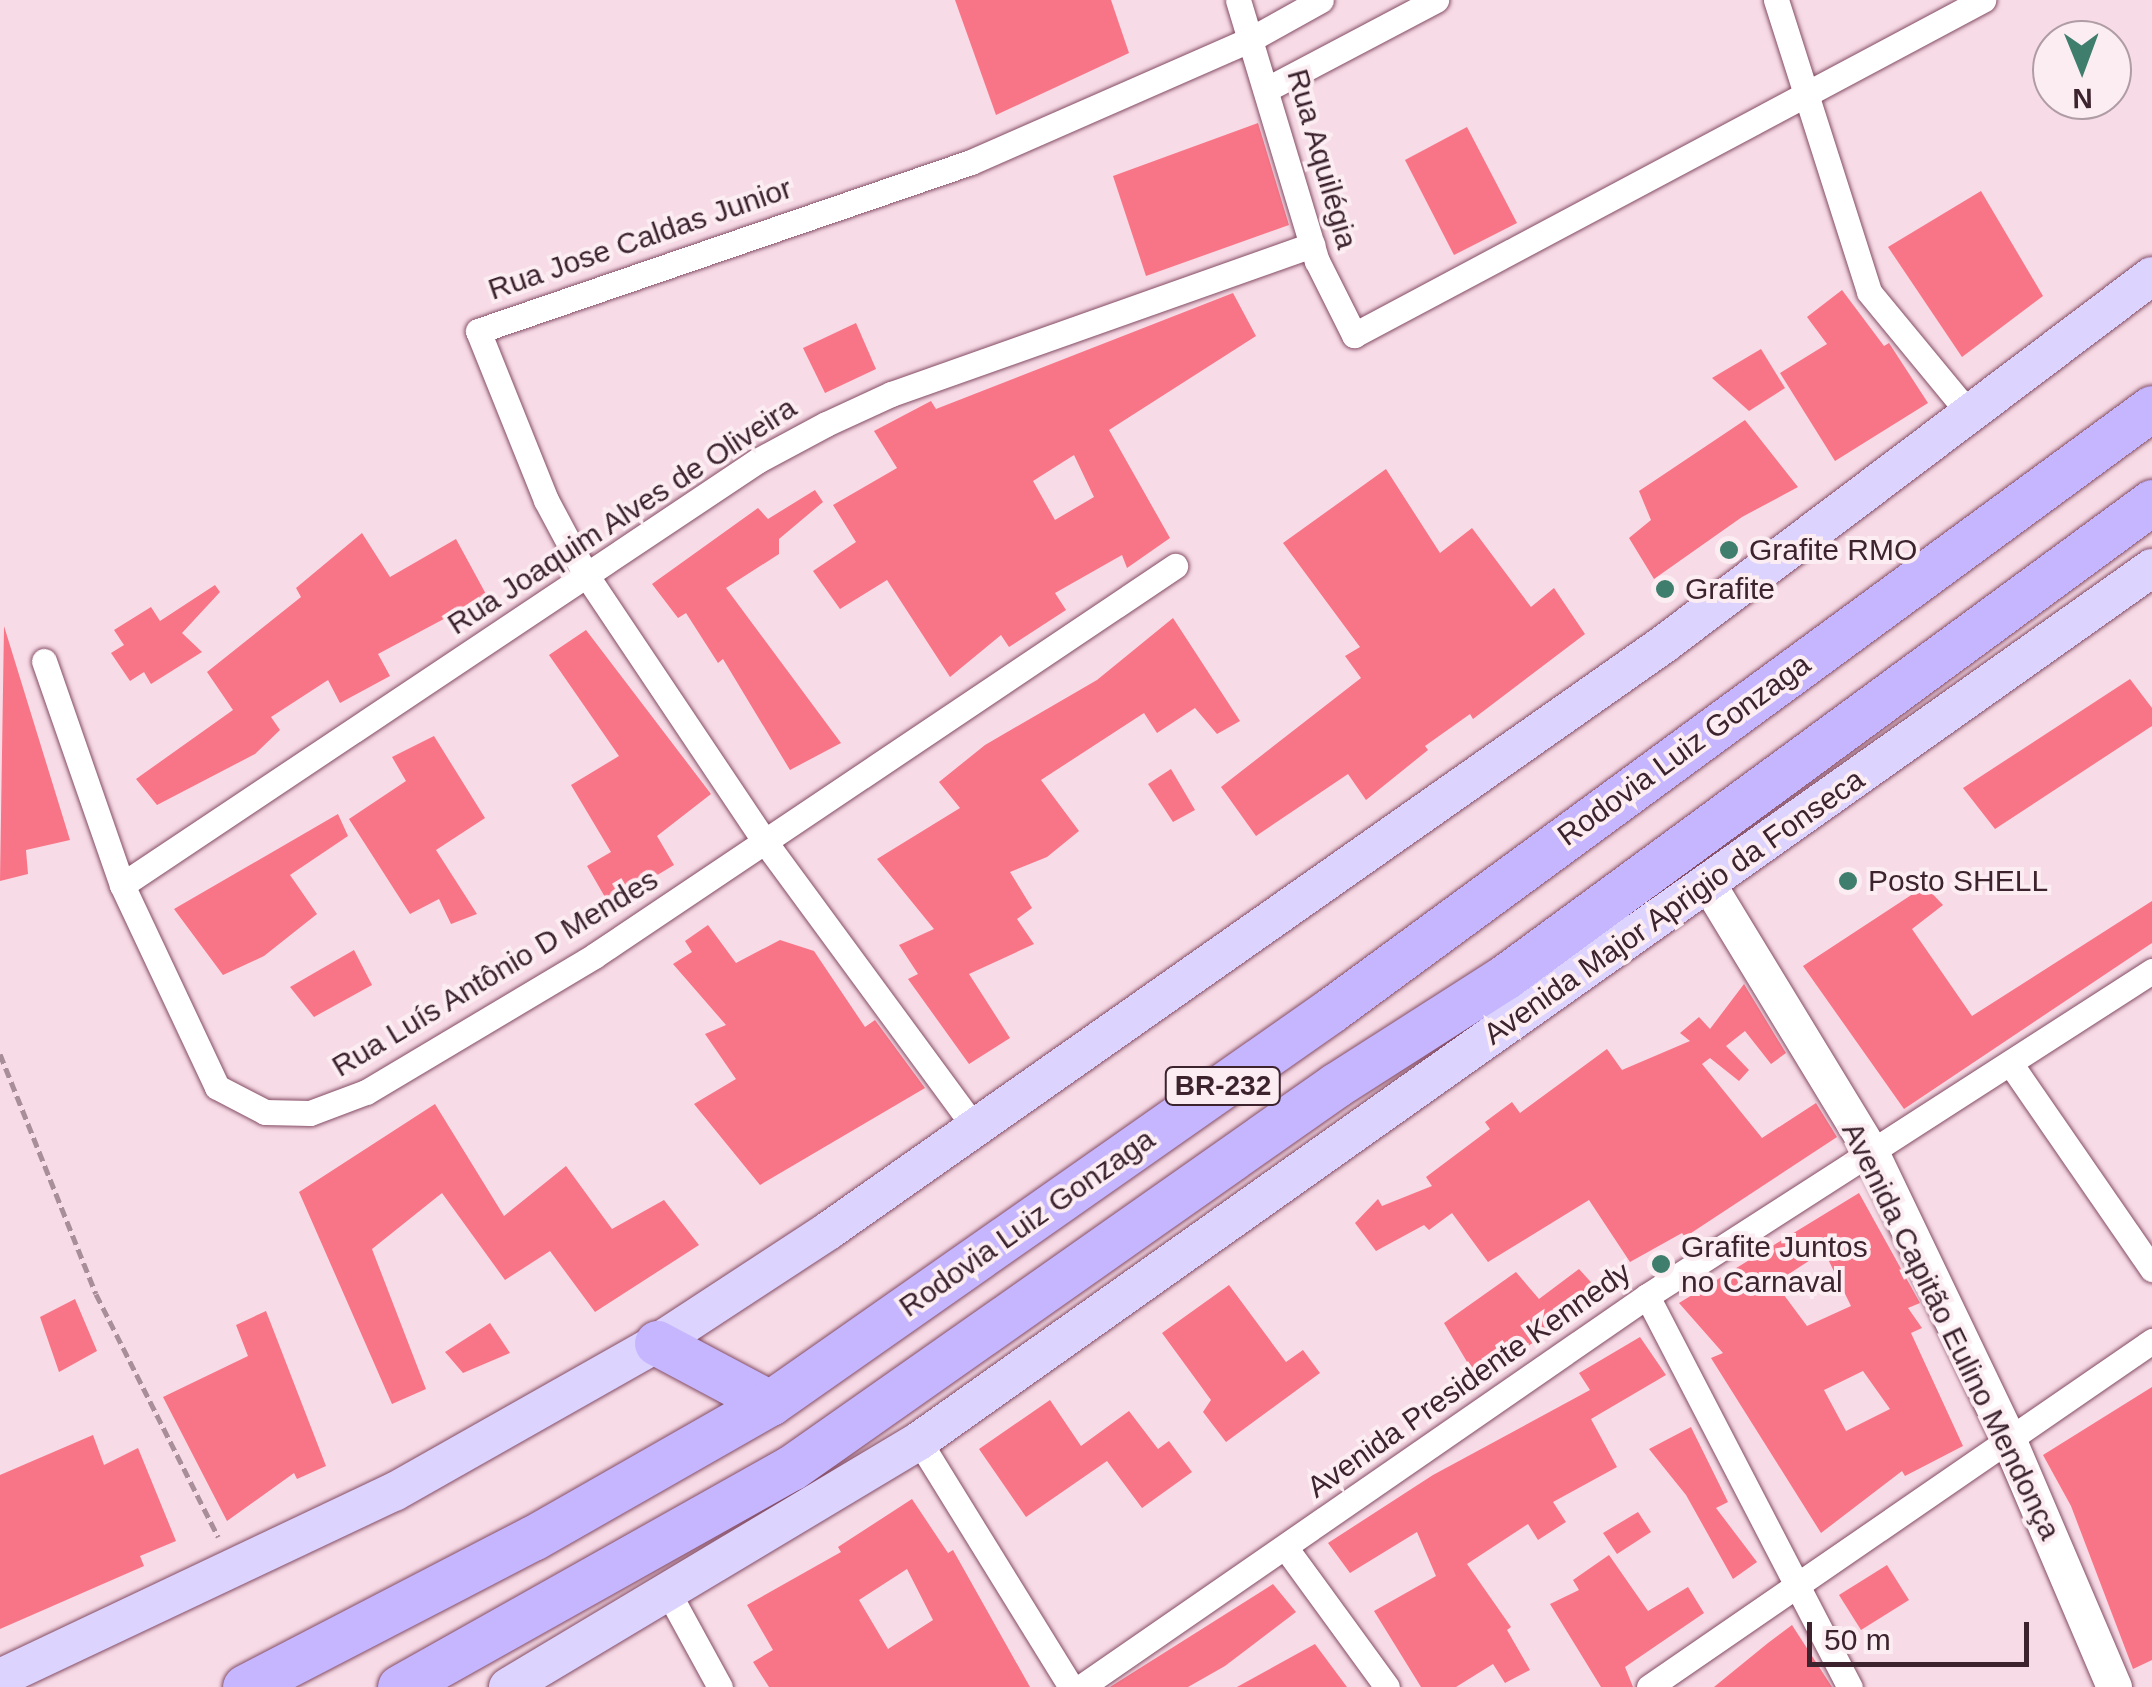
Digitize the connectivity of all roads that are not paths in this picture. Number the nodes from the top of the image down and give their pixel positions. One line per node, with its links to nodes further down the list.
1 (1238, 0): 6 (street, Rua Aquilégia)
2 (1321, 0): 6 (street)
3 (1436, 0): 7 (street)
4 (1776, 0): 8 (street)
5 (1983, 0): 8 (street)
6 (1251, 39): 7 (street, Rua Aquilégia); 16 (street, Rua Jose Caldas Junior)
7 (1268, 88): 9 (street, Rua Aquilégia)
8 (1803, 96): 9 (street, Rua Aquilégia); 12 (street)
9 (1312, 245): 16 (street, Rua Joaquim Alves de Oliveira)
10 (2152, 276): 12 (main road)
11 (2152, 408): 29 (highway, Rodovia Luiz Gonzaga / BR-232)
12 (1968, 412): 23 (main road)
13 (2152, 502): 37 (highway, BR-232)
14 (1175, 566): 18 (street, Rua Luís Antônio D Mendes)
15 (2152, 568): 19 (main road, Avenida Major Aprigio da Fonseca)
16 (586, 575): 18 (street, Rua Jose Caldas Junior); 20 (street, Rua Joaquim Alves de Oliveira)
17 (44, 661): 20 (street, Rua Luís Antônio D Mendes)
18 (765, 842): 20 (street, Rua Luís Antônio D Mendes); 23 (street, Rua Jose Caldas Junior)
19 (1708, 882): 24 (main road, Avenida Capitão Eulino Mendonça); 31 (main road, Avenida Major Aprigio da Fonseca)
20 (122, 885)
21 (2152, 970): 22 (street, Avenida Presidente Kennedy)
22 (2012, 1066): 24 (street, Avenida Presidente Kennedy); 25 (street)
23 (973, 1125): 28 (main road)
24 (1871, 1152): 26 (street, Avenida Presidente Kennedy); 30 (main road, Avenida Capitão Eulino Mendonça)
25 (2152, 1270)
26 (1647, 1296): 32 (street, Avenida Presidente Kennedy); 33 (street)
27 (2152, 1341): 30 (street)
28 (658, 1343): 29 (highway); 35 (main road)
29 (770, 1403): 36 (highway, Rodovia Luiz Gonzaga / BR-232)
30 (2007, 1436): 33 (street); 45 (main road, Avenida Capitão Eulino Mendonça)
31 (919, 1441): 34 (main road, Avenida Major Aprigio da Fonseca); 40 (street)
32 (1285, 1546): 41 (street, Avenida Presidente Kennedy); 42 (street)
33 (1801, 1581): 43 (street); 44 (street)
34 (668, 1594): 38 (main road, Avenida Major Aprigio da Fonseca); 39 (street)
35 (0, 1678)
36 (246, 1687)
37 (400, 1687)
38 (508, 1687)
39 (720, 1687)
40 (1071, 1687)
41 (1080, 1687)
42 (1386, 1687)
43 (1649, 1687)
44 (1850, 1687)
45 (2114, 1687)

